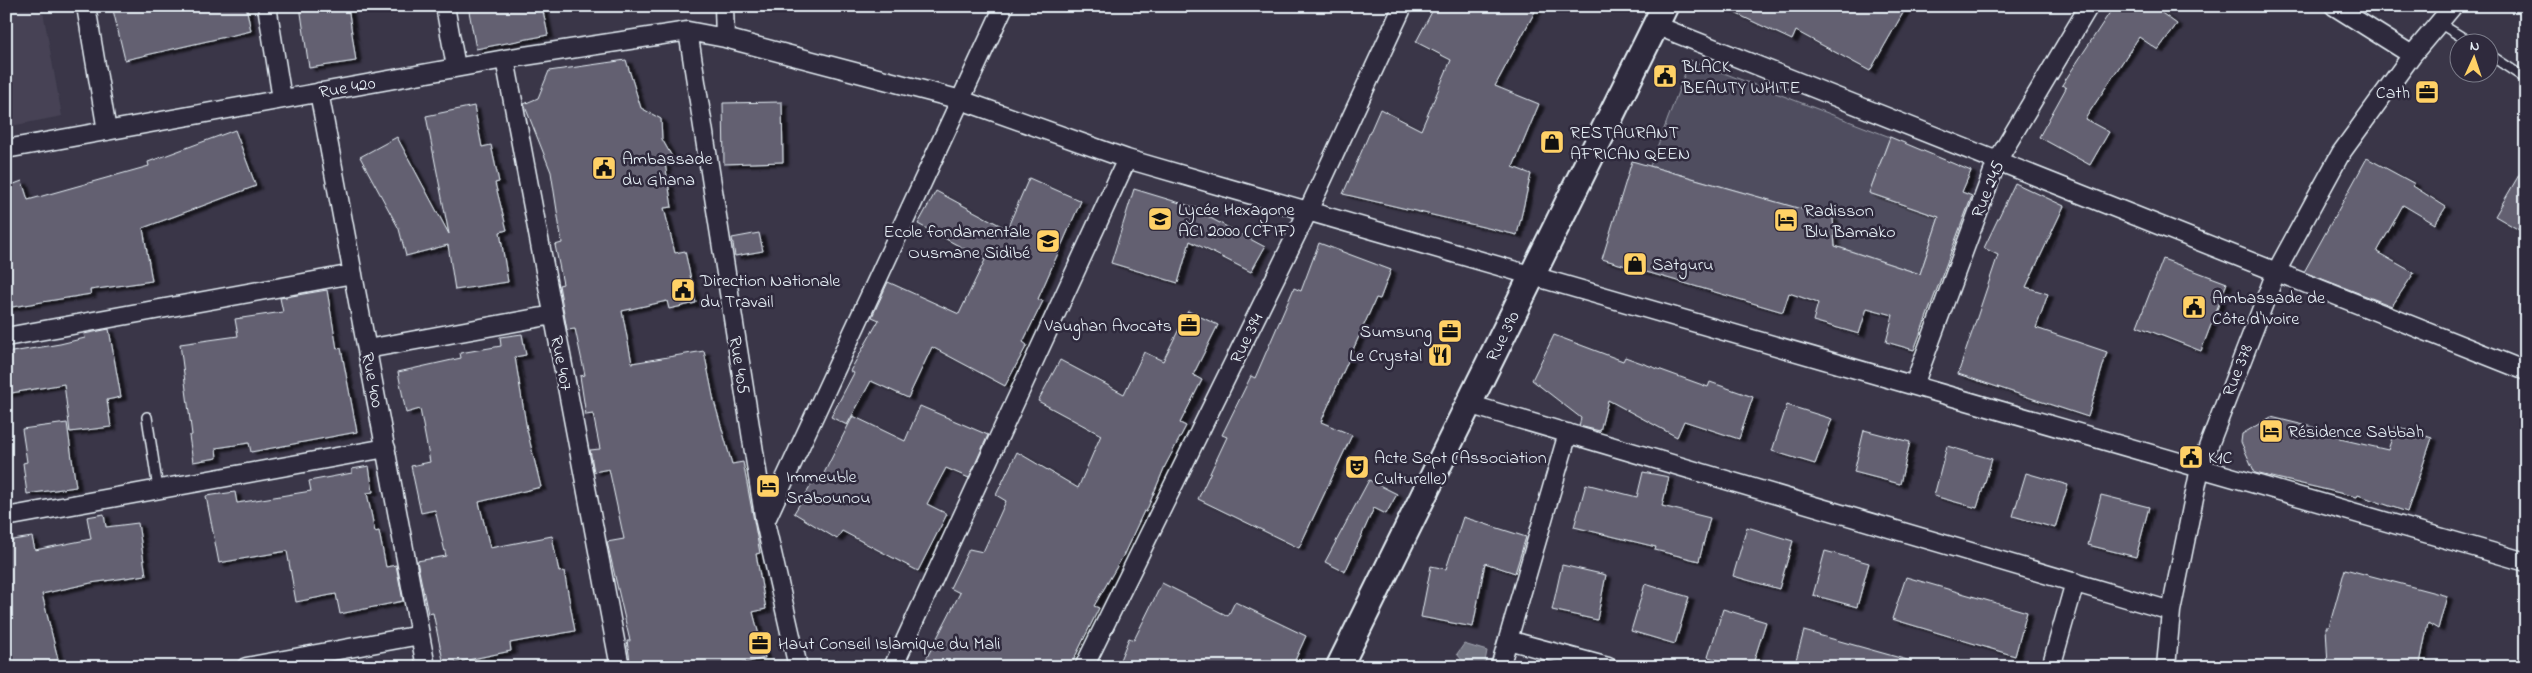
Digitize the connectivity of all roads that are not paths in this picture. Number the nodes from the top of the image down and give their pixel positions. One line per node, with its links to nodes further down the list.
1 (86, 6): 23 (street)
2 (267, 6): 21 (street)
3 (445, 6): 18 (street)
4 (724, 6): 14 (street)
5 (1004, 6): 22 (street)
6 (1403, 6): 27 (street, Rue 394)
7 (2088, 6): 26 (street, Rue 245)
8 (2334, 6): 15 (street)
9 (2453, 6): 11 (street, Rue 378)
10 (1660, 16): 26 (street); 30 (street, Rue 390)
11 (2439, 23): 13 (lane); 15 (street, Rue 378)
12 (688, 31): 14 (street, Rue 420); 16 (street, Rue 420); 43 (street, Rue 405)
13 (2454, 32)
14 (725, 38): 22 (street, Rue 420)
15 (2412, 55): 28 (street, Rue 378)
16 (505, 59): 18 (street, Rue 420); 31 (street, Rue 407)
17 (2500, 62): 19 (lane)
18 (456, 68): 20 (street, Rue 420)
19 (2526, 79)
20 (320, 92): 21 (street, Rue 420); 29 (street, Rue 400)
21 (282, 99): 23 (street, Rue 420)
22 (961, 100): 25 (street, Rue 420); 43 (street)
23 (107, 131): 24 (street, Rue 420)
24 (6, 149)
25 (1127, 159): 27 (street, Rue 420); 53 (street)
26 (1997, 161): 28 (street); 35 (street, Rue 245)
27 (1308, 211): 30 (street, Rue 420); 54 (street, Rue 394)
28 (2276, 272): 34 (street); 40 (street, Rue 378)
29 (353, 274): 32 (street); 33 (street, Rue 400)
30 (1532, 275): 35 (street, Rue 420); 36 (street, Rue 390)
31 (553, 314): 33 (street); 51 (street, Rue 407)
32 (6, 337)
33 (367, 349): 39 (street, Rue 400)
34 (2526, 372)
35 (1914, 386): 40 (street, Rue 420)
36 (1468, 404): 38 (street); 55 (street, Rue 390)
37 (147, 417): 41 (lane)
38 (1568, 434): 45 (street); 48 (street)
39 (386, 448): 41 (street); 47 (street, Rue 400)
40 (2200, 468): 44 (street, Rue 420); 46 (street, Rue 378)
41 (158, 490): 42 (street)
42 (6, 517)
43 (765, 522): 52 (street, Rue 405)
44 (2526, 562)
45 (2075, 582): 46 (street); 58 (street)
46 (2171, 610): 59 (street, Rue 378)
47 (420, 635): 49 (street); 50 (street, Rue 400)
48 (1508, 640): 56 (street); 57 (street)
49 (251, 666)
50 (426, 667)
51 (620, 667)
52 (798, 667)
53 (893, 667)
54 (1084, 667)
55 (1339, 667)
56 (1500, 667)
57 (1608, 667)
58 (2051, 667)
59 (2166, 667)

